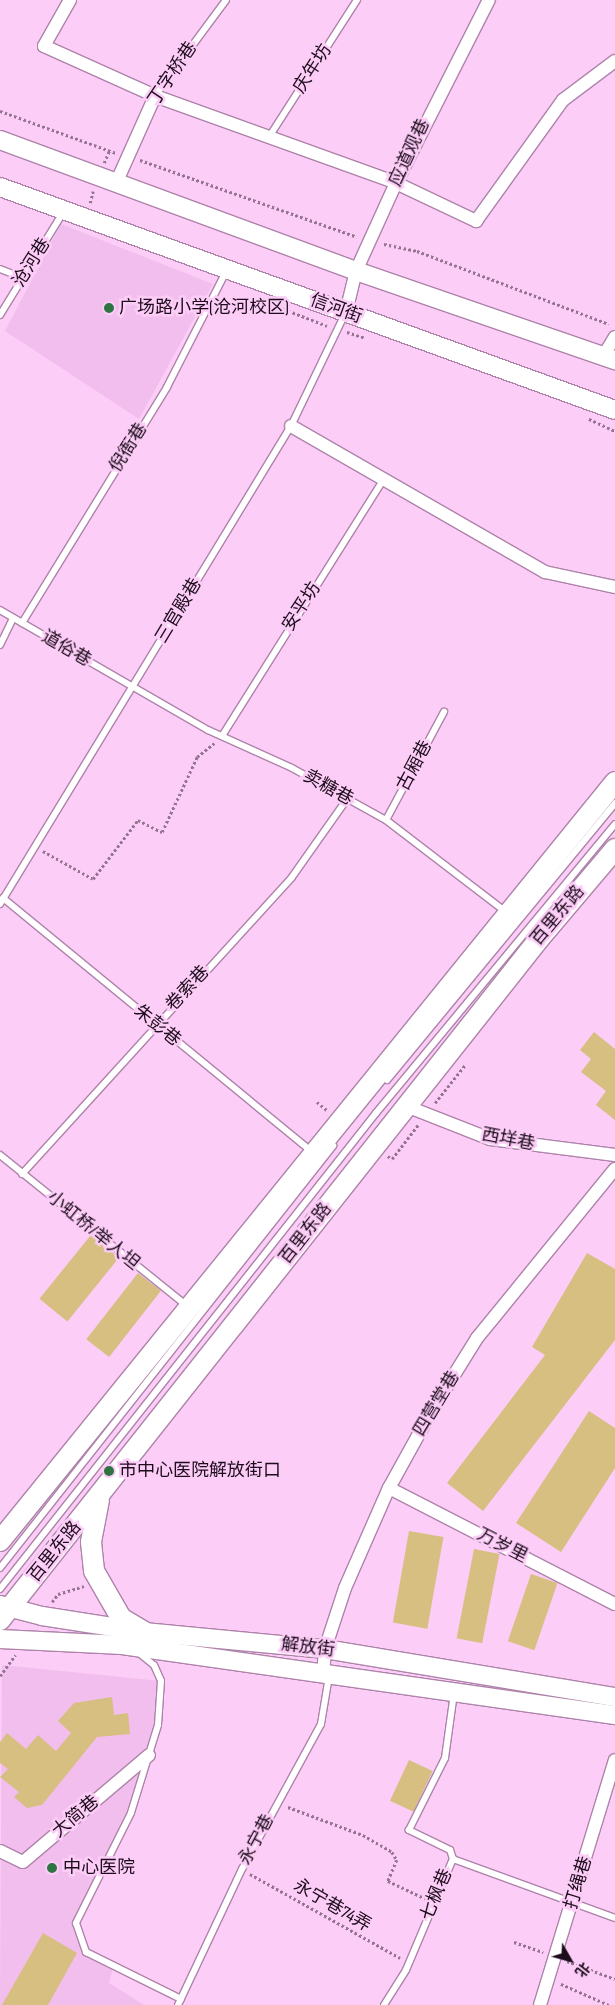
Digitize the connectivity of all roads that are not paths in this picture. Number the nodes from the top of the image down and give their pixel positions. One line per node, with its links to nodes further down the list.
1 (70, 0): 6 (street)
2 (226, 0): 6 (lane, 丁字桥巷)
3 (357, 0): 7 (lane, 庆年坊)
4 (489, 0): 10 (street, 应道观巷)
5 (615, 61): 10 (street)
6 (155, 96): 7 (street); 9 (street, 丁字桥巷)
7 (269, 137): 10 (street)
8 (0, 140): 9 (main road)
9 (117, 181): 15 (main road)
10 (396, 183): 15 (street, 应道观巷)
11 (0, 187): 12 (main road, 信河街)
12 (65, 210): 14 (main road, 信河街); 16 (lane, 沧河巷)
13 (0, 269): 16 (lane)
14 (227, 269): 17 (main road, 信河街); 27 (lane, 倪衙巷)
15 (356, 271): 17 (street, 应道观巷); 20 (main road)
16 (23, 278): 18 (lane, 沧河巷)
17 (346, 312): 21 (main road, 信河街); 22 (lane, 三官殿巷)
18 (0, 315)
19 (615, 337): 20 (street)
20 (610, 357)
21 (615, 410)
22 (291, 426): 23 (street); 29 (lane, 三官殿巷)
23 (384, 479): 24 (street); 31 (lane, 安平坊)
24 (615, 587)
25 (0, 610): 26 (lane, 道俗巷)
26 (13, 618): 27 (lane, 道俗巷); 28 (lane)
27 (22, 623): 29 (lane, 道俗巷)
28 (0, 645)
29 (133, 687): 31 (lane, 卖糖巷); 38 (lane, 三官殿巷)
30 (444, 712): 35 (lane, 古厢巷)
31 (222, 736): 33 (lane, 卖糖巷)
32 (615, 782): 39 (main road)
33 (347, 799): 35 (lane, 卖糖巷); 40 (lane, 卷索巷)
34 (615, 803): 41 (lane)
35 (386, 820): 39 (lane, 卖糖巷)
36 (615, 824): 54 (lane)
37 (615, 849): 43 (main road, 百里东路)
38 (2, 901): 40 (lane, 朱彭巷)
39 (507, 913): 44 (main road)
40 (156, 1025): 44 (lane, 朱彭巷); 48 (lane, 卷索巷)
41 (379, 1088)
42 (367, 1104): 53 (lane)
43 (406, 1106): 45 (street, 西垟巷); 51 (main road, 百里东路)
44 (312, 1152): 49 (main road)
45 (615, 1156)
46 (1, 1158): 48 (lane, 小虹桥/举人坦)
47 (615, 1169): 50 (street, 四营堂巷)
48 (22, 1174): 49 (lane, 小虹桥/举人坦)
49 (187, 1306): 52 (main road)
50 (389, 1488): 55 (street, 万岁里); 60 (street, 四营堂巷)
51 (100, 1497): 56 (main road, 百里东路); 57 (main road)
52 (0, 1541)
53 (0, 1568)
54 (0, 1589)
55 (615, 1604)
56 (3, 1611): 57 (main road, 解放街)
57 (144, 1632): 60 (main road, 解放街)
58 (0, 1639): 59 (main road, 解放街)
59 (130, 1646): 61 (main road, 解放街); 65 (lane)
60 (325, 1649): 61 (street, 四营堂巷); 63 (main road, 解放街)
61 (326, 1674): 62 (main road, 解放街); 71 (lane, 永宁巷)
62 (454, 1692): 64 (main road, 解放街); 68 (lane, 七枫巷)
63 (615, 1697)
64 (615, 1715)
65 (149, 1755): 67 (street, 大简巷); 71 (lane)
66 (615, 1760): 69 (street, 打绳巷)
67 (0, 1851)
68 (453, 1859): 69 (lane); 72 (lane, 七枫巷)
69 (573, 1903): 70 (lane); 73 (street, 打绳巷)
70 (615, 1918)
71 (180, 2002)
72 (384, 2005)
73 (540, 2005)

